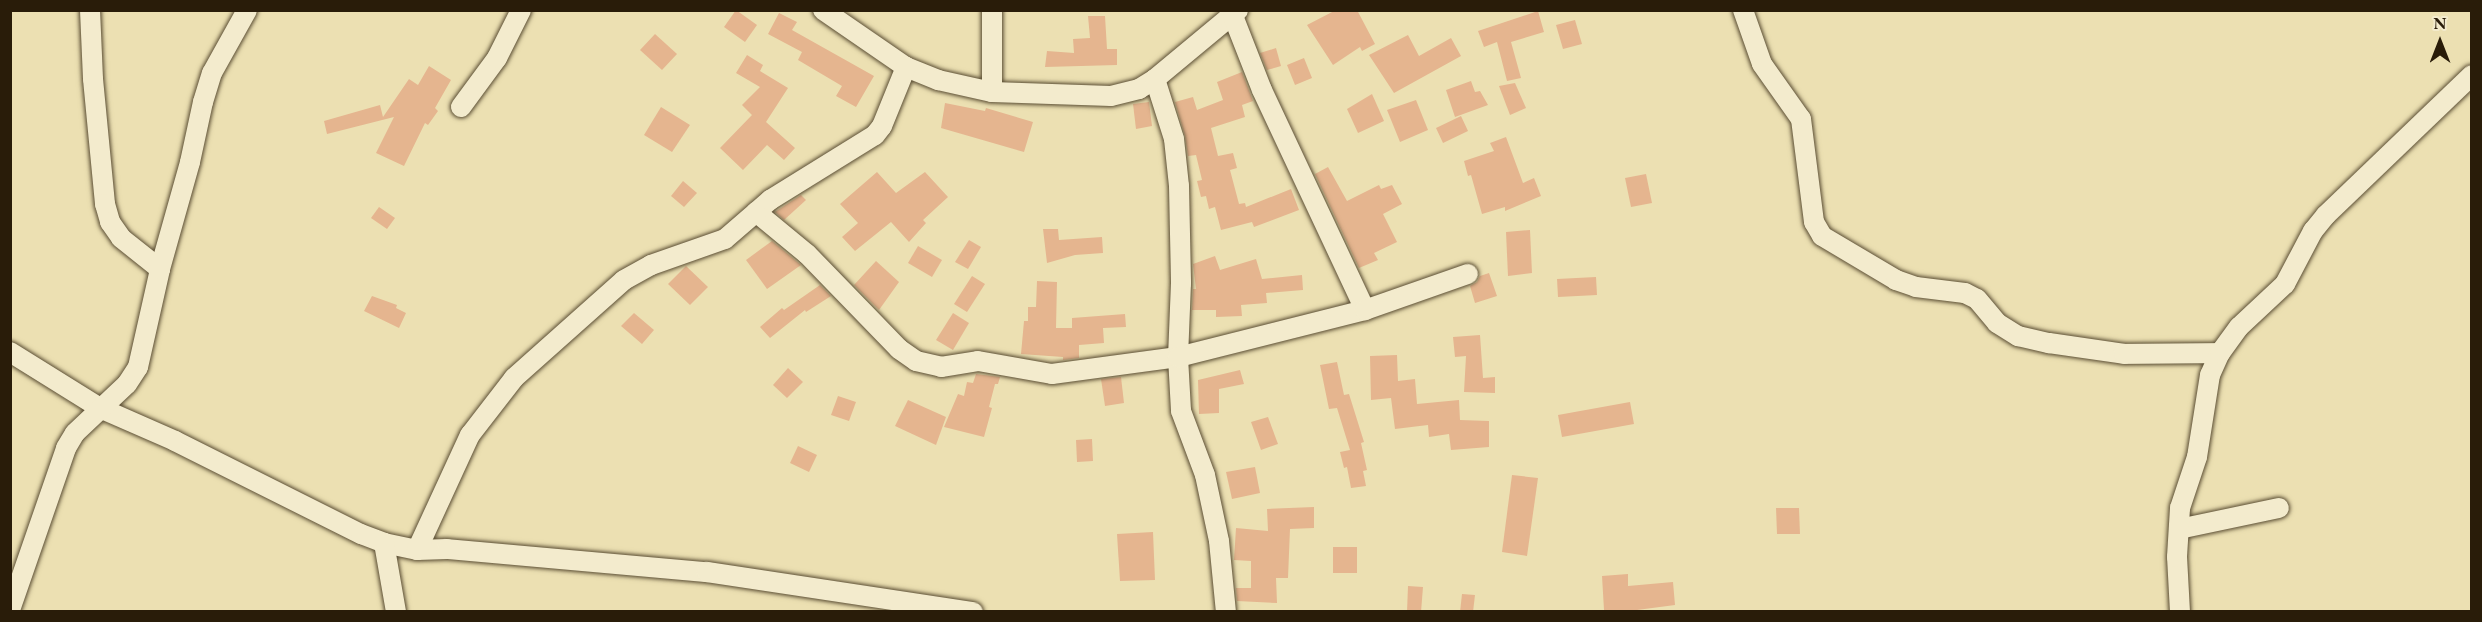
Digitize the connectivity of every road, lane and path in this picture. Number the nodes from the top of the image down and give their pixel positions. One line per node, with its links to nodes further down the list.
1 (90, 10): 14 (street)
2 (247, 10): 14 (street)
3 (522, 10): 12 (street)
4 (823, 10): 8 (street)
5 (992, 10): 11 (street)
6 (1743, 10): 18 (street)
7 (1236, 13): 10 (street); 16 (street)
8 (906, 67): 11 (street); 13 (street)
9 (2472, 75): 18 (street)
10 (1155, 79): 11 (street); 19 (street)
11 (992, 92)
12 (461, 107)
13 (756, 212): 19 (street); 24 (street)
14 (160, 269): 20 (street)
15 (1468, 274): 16 (street)
16 (1365, 310): 19 (street)
17 (10, 352): 20 (street)
18 (2220, 353): 22 (street)
19 (1178, 357): 28 (street)
20 (100, 408): 23 (street); 25 (street)
21 (2279, 508): 22 (street)
22 (2179, 529): 29 (street)
23 (384, 543): 24 (street); 26 (street)
24 (417, 550): 27 (street)
25 (10, 610)
26 (396, 612)
27 (973, 612)
28 (1226, 612)
29 (2180, 612)

